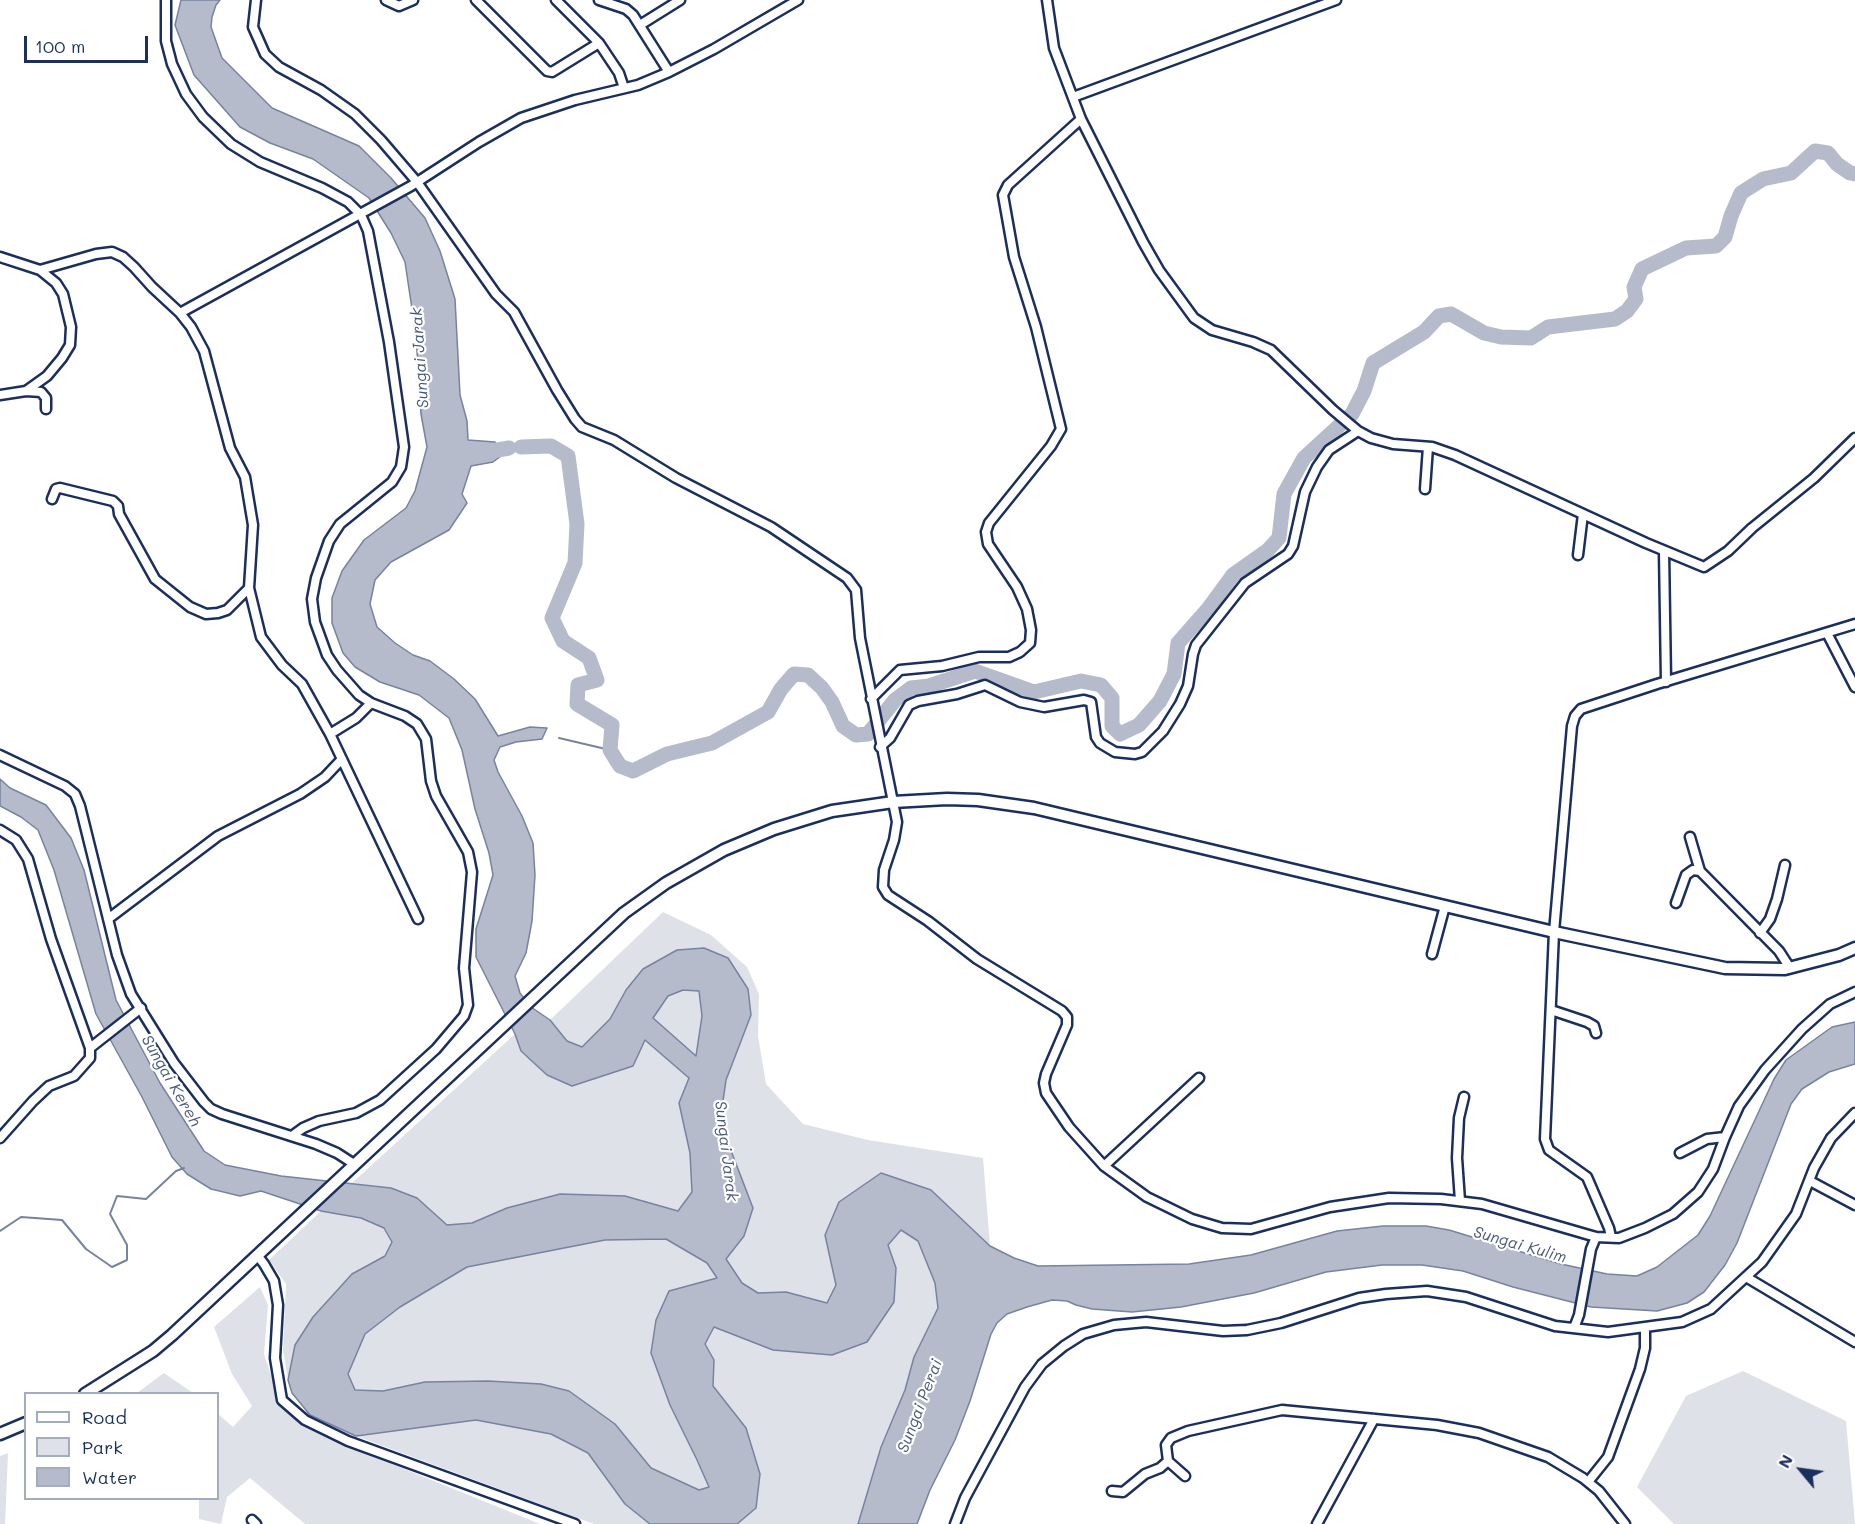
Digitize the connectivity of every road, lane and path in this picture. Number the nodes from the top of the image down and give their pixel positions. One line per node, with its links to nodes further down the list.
1 (166, 0): 19 (street)
2 (256, 0): 18 (street)
3 (386, 0): 4 (street)
4 (413, 0)
5 (476, 0): 13 (street)
6 (556, 0): 13 (street)
7 (599, 0): 12 (street)
8 (680, 0): 12 (street)
9 (798, 0): 14 (street)
10 (1047, 0): 16 (street)
11 (1336, 0): 16 (street)
12 (640, 25): 14 (street)
13 (599, 44): 15 (street)
14 (669, 72): 15 (street)
15 (624, 87): 18 (street)
16 (1073, 97): 17 (street)
17 (1081, 119): 26 (street); 39 (street)
18 (414, 184): 19 (street); 39 (street)
19 (361, 215): 22 (street); 40 (street)
20 (0, 257): 21 (street)
21 (40, 270): 22 (street); 23 (street)
22 (180, 313): 34 (street)
23 (26, 391): 24 (street); 25 (street)
24 (0, 395)
25 (46, 410)
26 (1355, 429): 28 (street); 42 (street)
27 (1855, 438): 32 (street)
28 (1428, 447): 29 (street); 31 (street)
29 (1425, 489)
30 (52, 500): 34 (street)
31 (1583, 514): 32 (street); 33 (street)
32 (1664, 551): 37 (street)
33 (1578, 555)
34 (249, 588): 41 (street)
35 (1855, 624): 36 (street)
36 (1827, 633): 37 (street); 38 (street)
37 (1666, 682): 54 (street)
38 (1855, 687)
39 (871, 699): 42 (street)
40 (371, 703): 41 (street); 67 (street)
41 (330, 734): 44 (street)
42 (879, 743): 45 (street)
43 (0, 755): 52 (street)
44 (342, 759): 52 (street); 53 (street)
45 (893, 802): 51 (street); 71 (street); 72 (street)
46 (0, 830): 63 (street)
47 (1690, 837): 49 (street)
48 (1785, 865): 55 (street)
49 (1700, 871): 50 (street); 55 (street)
50 (1676, 903)
51 (1444, 906): 54 (street); 57 (street)
52 (108, 919): 60 (street)
53 (418, 920)
54 (1554, 932): 58 (street); 61 (street)
55 (1760, 933): 58 (street)
56 (1855, 948): 58 (street)
57 (1432, 954)
58 (1790, 968)
59 (1855, 992): 68 (street)
60 (138, 1010): 63 (street); 67 (street)
61 (1551, 1010): 62 (street); 77 (street)
62 (1596, 1033)
63 (90, 1048): 69 (street)
64 (1199, 1078): 72 (street)
65 (1464, 1096): 74 (street)
66 (1855, 1113): 73 (street)
67 (292, 1136): 71 (street)
68 (1725, 1137): 70 (street); 77 (street)
69 (0, 1138)
70 (1680, 1153)
71 (352, 1166): 78 (street)
72 (1104, 1166): 74 (street)
73 (1810, 1181): 75 (street); 79 (street)
74 (1460, 1201): 76 (street)
75 (1855, 1205)
76 (1596, 1237): 77 (street); 81 (street)
77 (1611, 1237)
78 (256, 1256): 83 (street); 91 (street)
79 (1746, 1277): 80 (street); 82 (street)
80 (1645, 1327): 81 (street); 89 (street)
81 (1574, 1328): 92 (street)
82 (1855, 1342)
83 (88, 1392)
84 (1374, 1419): 87 (street); 89 (street); 93 (street)
85 (24, 1424): 86 (street)
86 (0, 1434)
87 (1168, 1461): 88 (street); 90 (street)
88 (1185, 1476)
89 (1588, 1482): 94 (street)
90 (1112, 1491)
91 (574, 1524)
92 (955, 1524)
93 (1317, 1524)
94 (1625, 1524)

